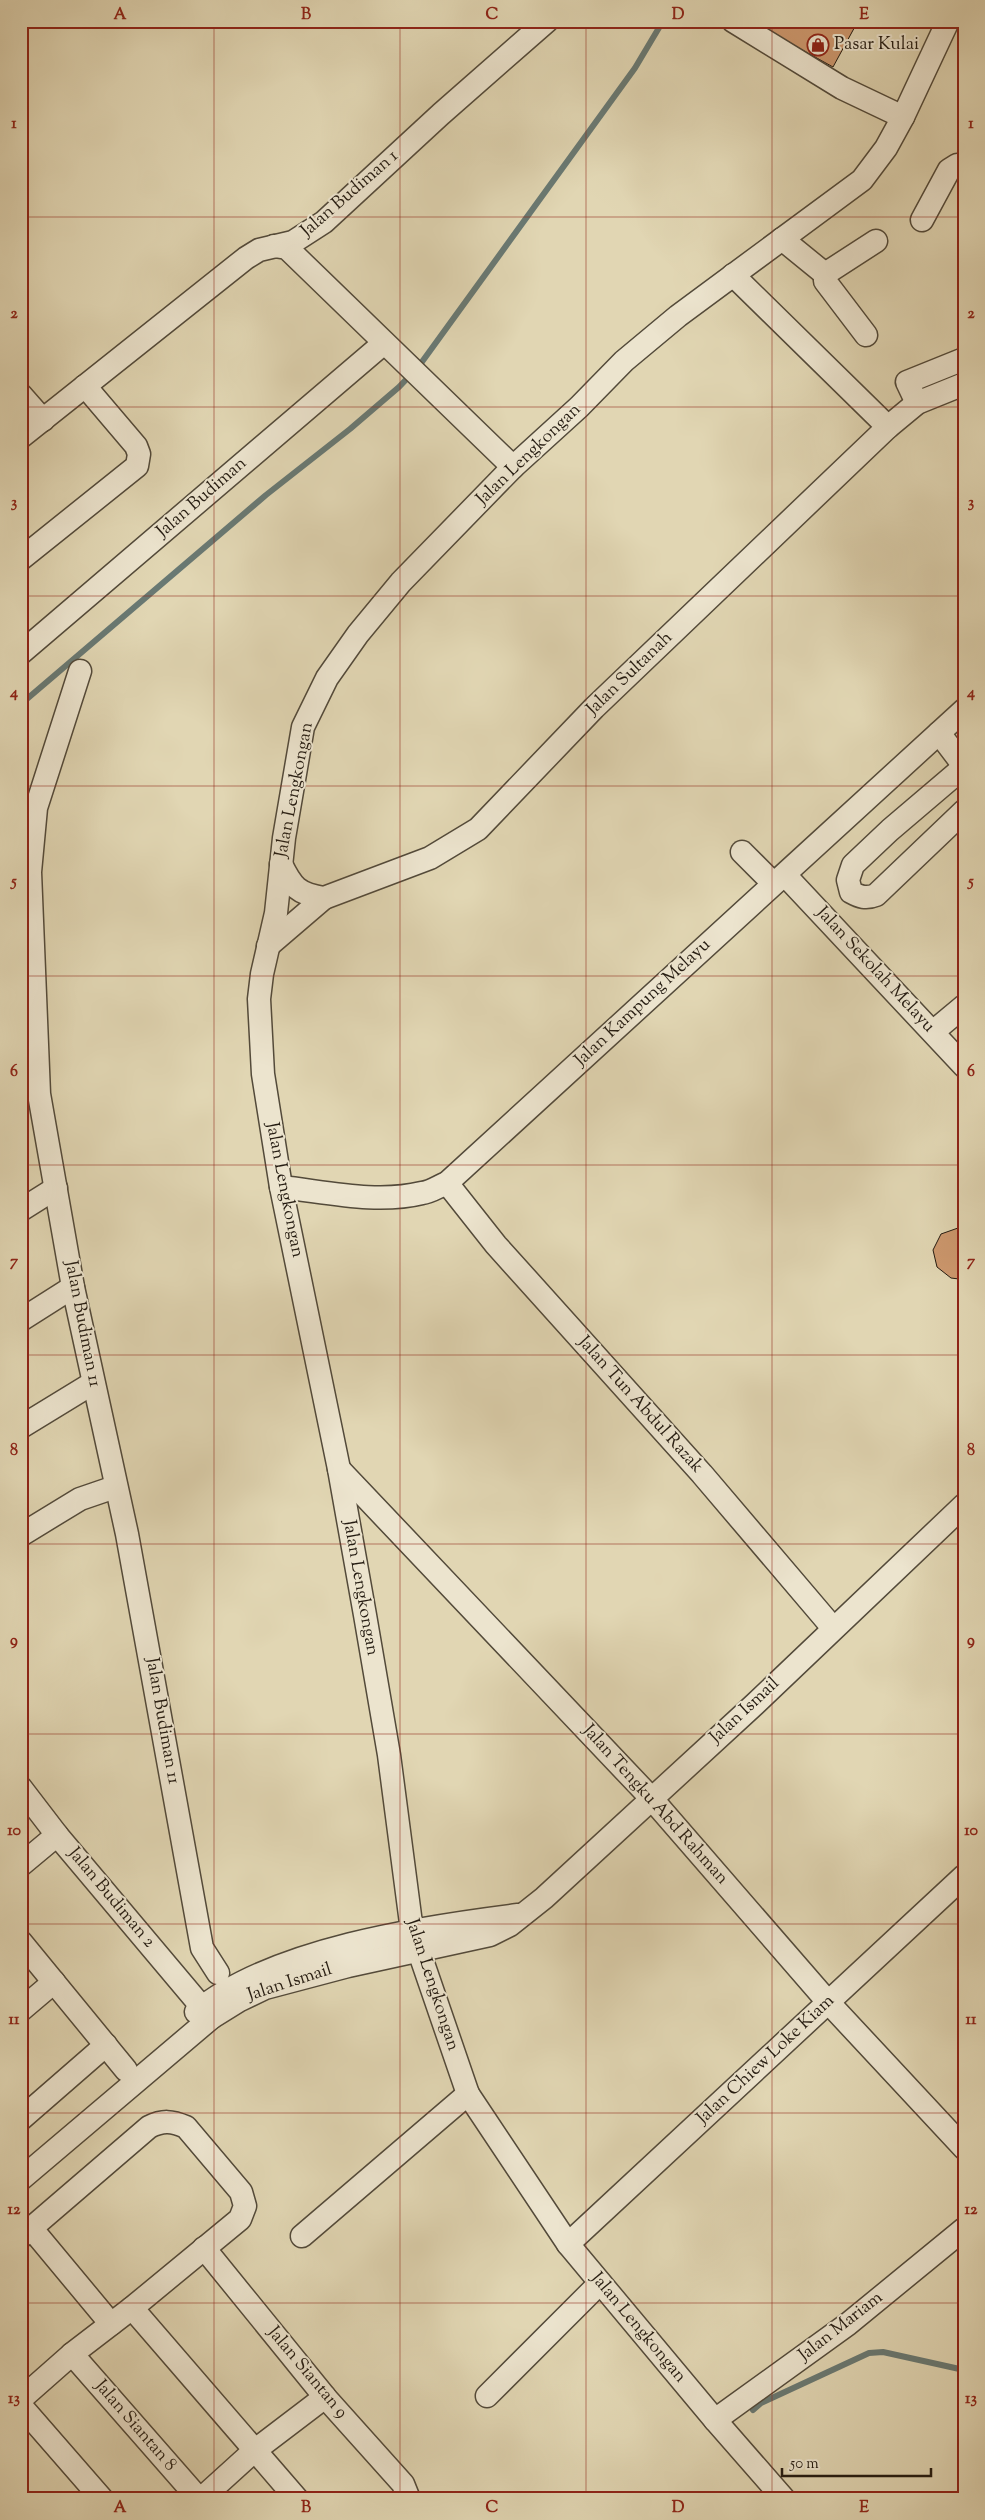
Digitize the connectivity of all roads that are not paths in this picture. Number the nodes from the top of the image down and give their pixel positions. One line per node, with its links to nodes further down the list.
1 (547, 21): 9 (street, Jalan Budiman 1)
2 (733, 21): 4 (street)
3 (948, 21): 4 (street, Jalan Lengkongan)
4 (903, 117): 7 (street, Jalan Lengkongan)
5 (964, 165): 6 (street)
6 (922, 220)
7 (782, 239): 10 (street); 11 (street, Jalan Lengkongan)
8 (876, 240): 10 (street)
9 (274, 246): 13 (street); 16 (street, Jalan Budiman 1)
10 (826, 274): 12 (street)
11 (733, 275): 20 (street); 22 (street, Jalan Lengkongan)
12 (866, 335)
13 (384, 343): 22 (street); 24 (street, Jalan Budiman)
14 (964, 359): 18 (street)
15 (964, 384): 18 (street, Jalan Sultanah)
16 (85, 386): 19 (street, Jalan Budiman 1); 23 (street)
17 (21, 395): 19 (street)
18 (917, 403): 20 (street, Jalan Sultanah)
19 (43, 420): 21 (street, Jalan Budiman 1)
20 (888, 427): 33 (street, Jalan Sultanah)
21 (21, 437)
22 (513, 467): 31 (street, Jalan Lengkongan)
23 (21, 559)
24 (21, 653)
25 (80, 671): 35 (street, Jalan Budiman 11)
26 (964, 710): 27 (street, Jalan Kampung Melayu)
27 (939, 733): 28 (street); 32 (street, Jalan Kampung Melayu)
28 (964, 766): 29 (street)
29 (964, 811)
30 (742, 852): 32 (street, Jalan Sekolah Melayu)
31 (281, 864): 33 (street); 34 (street, Jalan Lengkongan)
32 (779, 879): 37 (street, Jalan Sekolah Melayu); 40 (street, Jalan Kampung Melayu)
33 (324, 898): 34 (street, Jalan Sultanah)
34 (268, 946): 41 (street, Jalan Lengkongan)
35 (28, 993): 39 (street, Jalan Budiman 11)
36 (964, 1006): 37 (street)
37 (934, 1031): 38 (street, Jalan Sekolah Melayu)
38 (964, 1066)
39 (30, 1100): 42 (street, Jalan Budiman 11)
40 (447, 1182): 41 (street, Jalan Kampung Melayu); 52 (street, Jalan Tun Abdul Razak)
41 (281, 1186): 48 (street, Jalan Lengkongan)
42 (56, 1188): 43 (street); 44 (street, Jalan Budiman 11)
43 (21, 1210)
44 (73, 1287): 45 (street); 46 (street, Jalan Budiman 11)
45 (21, 1320)
46 (93, 1383): 47 (street); 49 (street, Jalan Budiman 11)
47 (21, 1426)
48 (339, 1468): 54 (street, Jalan Tengku Abd Rahman); 58 (street, Jalan Lengkongan)
49 (115, 1486): 51 (street); 60 (street, Jalan Budiman 11)
50 (964, 1505): 52 (street, Jalan Ismail)
51 (21, 1535)
52 (833, 1628): 54 (street, Jalan Ismail)
53 (21, 1788): 55 (street, Jalan Budiman 2)
54 (651, 1798): 58 (street, Jalan Ismail); 62 (street, Jalan Tengku Abd Rahman)
55 (57, 1835): 56 (street); 64 (street, Jalan Budiman 2)
56 (21, 1865)
57 (964, 1876): 62 (street, Jalan Chiew Loke Kiam)
58 (415, 1940): 64 (street, Jalan Ismail); 67 (street, Jalan Lengkongan)
59 (21, 1942): 61 (street)
60 (218, 1973)
61 (54, 1982): 63 (street); 65 (street)
62 (828, 2002): 69 (street, Jalan Tengku Abd Rahman); 75 (street, Jalan Chiew Loke Kiam)
63 (21, 2010)
64 (207, 2012): 66 (street, Jalan Ismail); 71 (street, Jalan Ismail)
65 (106, 2046): 66 (street); 68 (street)
66 (126, 2070): 70 (street, Jalan Ismail)
67 (468, 2094): 74 (street); 75 (street, Jalan Lengkongan)
68 (21, 2119)
69 (964, 2148)
70 (21, 2159)
71 (21, 2179)
72 (964, 2229): 85 (street, Jalan Mariam)
73 (26, 2233): 76 (street); 79 (street)
74 (302, 2236)
75 (568, 2244): 77 (street, Jalan Lengkongan)
76 (204, 2248): 78 (street); 82 (street, Jalan Siantan 9)
77 (600, 2283): 81 (street); 85 (street, Jalan Lengkongan)
78 (132, 2308): 79 (street); 86 (street)
79 (111, 2324): 80 (street)
80 (72, 2354): 83 (street); 88 (street, Jalan Siantan 8)
81 (486, 2396)
82 (325, 2397): 86 (street); 90 (street, Jalan Siantan 9)
83 (21, 2399)
84 (21, 2406): 87 (street)
85 (715, 2420): 91 (street, Jalan Lengkongan)
86 (254, 2451): 88 (street); 89 (street)
87 (102, 2499)
88 (200, 2499)
89 (297, 2499)
90 (409, 2499)
91 (784, 2499)

